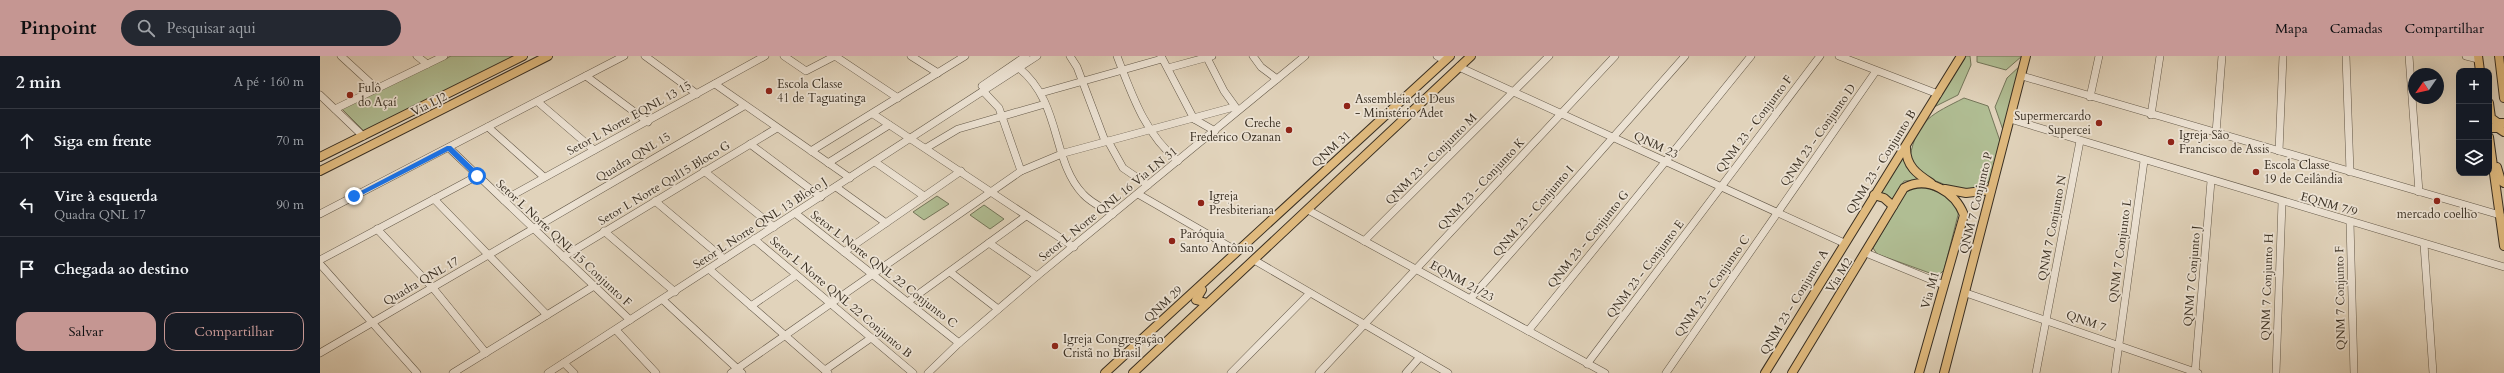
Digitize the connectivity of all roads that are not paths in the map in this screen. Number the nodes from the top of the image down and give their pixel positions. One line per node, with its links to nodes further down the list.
1 (341, 56): 60 (street)
2 (417, 56): 41 (street)
3 (444, 56): 41 (street)
4 (523, 56): 48 (main road, Via LJ2)
5 (548, 56): 55 (main road, Via LJ2)
6 (624, 56): 52 (street)
7 (645, 56): 64 (street)
8 (765, 56): 59 (street, Setor L Norte EQNL 13 15)
9 (784, 56): 10 (street)
10 (835, 56): 68 (street)
11 (911, 56): 50 (street)
12 (965, 56): 50 (street)
13 (1026, 56): 61 (street)
14 (1070, 56): 57 (street)
15 (1117, 56): 47 (street)
16 (1253, 56): 56 (street)
17 (1305, 56): 56 (street, Setor L Norte QNL 16 Via LN 31)
18 (1437, 56): 40 (street)
19 (1470, 56): 42 (main road)
20 (1549, 56): 62 (street, QNM 23 - Conjunto M)
21 (1615, 56): 78 (street, QNM 23 - Conjunto K)
22 (1685, 56): 94 (street, QNM 23 - Conjunto I)
23 (1751, 56): 110 (street, QNM 23 - Conjunto G)
24 (1820, 56): 126 (street, QNM 23 - Conjunto F)
25 (1839, 56): 49 (street)
26 (1960, 56): 65 (main road)
27 (2026, 56): 54 (main road)
28 (2099, 56): 67 (street)
29 (2160, 56): 80 (street)
30 (2222, 56): 92 (street)
31 (2283, 56): 104 (street)
32 (2346, 56): 118 (street)
33 (2409, 56): 130 (street)
34 (2466, 56): 39 (street)
35 (2499, 56): 43 (main road)
36 (1035, 57): 44 (street, Setor L Norte QNL 13 Bloco J)
37 (1162, 57): 45 (street); 47 (street)
38 (1209, 57): 45 (street); 75 (street)
39 (2478, 57): 46 (main road)
40 (1445, 60): 53 (main road, QNM 31)
41 (426, 64): 60 (street)
42 (1459, 67): 62 (street, QNM 23); 74 (main road)
43 (2501, 67): 69 (main road)
44 (1019, 68): 61 (street, Setor L Norte QNL 13 Bloco J); 63 (street)
45 (1168, 68): 81 (street)
46 (2480, 68)
47 (1123, 70): 57 (street); 89 (street)
48 (492, 71): 51 (main road, Via LJ2); 55 (main road)
49 (1876, 71): 65 (street); 141 (street, QNM 23 - Conjunto D)
50 (938, 73): 68 (street)
51 (482, 76): 58 (main road); 93 (main road, Via LJ2)
52 (586, 76): 70 (street); 83 (street)
53 (1428, 76): 74 (main road); 113 (main road, QNM 31)
54 (2022, 76): 67 (street); 82 (main road)
55 (502, 79): 58 (main road, Via LJ2)
56 (1277, 79): 75 (street, Setor L Norte QNL 16 Via LN 31)
57 (1082, 82): 63 (street); 96 (street)
58 (492, 84): 114 (main road, Via LJ2)
59 (715, 84): 64 (street, Setor L Norte EQNL 13 15); 73 (street)
60 (377, 89): 76 (street)
61 (985, 90): 79 (street); 95 (street, Setor L Norte QNL 13 Bloco J)
62 (1513, 92): 78 (street, QNM 23); 154 (street, QNM 23 - Conjunto M)
63 (1041, 93): 71 (street)
64 (697, 94): 83 (street, Setor L Norte EQNL 13 15)
65 (1938, 94): 99 (main road, QNM 23 - Conjunto B)
66 (320, 95): 76 (street)
67 (2090, 97): 80 (street)
68 (898, 98): 77 (street)
69 (2504, 98)
70 (538, 102): 86 (street); 102 (street)
71 (1045, 104): 79 (street); 105 (street)
72 (2489, 104): 84 (main road)
73 (744, 106): 87 (street); 151 (street, Quadra QNL 15)
74 (1416, 107): 140 (main road)
75 (1236, 109): 81 (street); 90 (street, Setor L Norte QNL 16 Via LN 31)
76 (335, 110): 93 (street)
77 (873, 114): 85 (street); 103 (street)
78 (1562, 114): 94 (street, QNM 23); 172 (street, QNM 23 - Conjunto K)
79 (1002, 115): 101 (street); 117 (street)
80 (2151, 115): 92 (street)
81 (1194, 119): 89 (street); 90 (street)
82 (2010, 119): 97 (street, EQNM 7/9); 128 (main road, QNM 7 Conjunto P)
83 (648, 122): 102 (street, Setor L Norte EQNL 13 15)
84 (2504, 123)
85 (889, 125): 95 (street); 112 (street)
86 (488, 127): 100 (street); 120 (street)
87 (777, 128): 98 (street, Setor L Norte Qnl15 Bloco G); 103 (street)
88 (2492, 128): 91 (main road)
89 (1150, 130): 96 (street); 107 (street)
90 (1215, 131): 107 (street, Setor L Norte QNL 16 Via LN 31)
91 (2504, 132)
92 (2216, 133): 104 (street)
93 (363, 136): 106 (main road, Via LJ2)
94 (1612, 137): 110 (street, QNM 23); 183 (street, QNM 23 - Conjunto I)
95 (911, 138): 101 (street); 109 (street, Setor L Norte QNL 13 Bloco J)
96 (1107, 141): 105 (street); 124 (street)
97 (2080, 141): 108 (street, EQNM 7/9); 192 (street, QNM 7 Conjunto N)
98 (750, 144): 115 (street, Setor L Norte Qnl15 Bloco G); 134 (street)
99 (1906, 147): 127 (main road); 133 (main road, QNM 23 - Conjunto B)
100 (449, 148): 119 (street, Setor L Norte QNL 15 Conjunto F); 143 (street)
101 (926, 148): 116 (street)
102 (594, 150): 120 (street, Setor L Norte EQNL 13 15)
103 (811, 151): 112 (street)
104 (2279, 151): 118 (street)
105 (1064, 153): 117 (street); 144 (street)
106 (320, 157)
107 (1178, 161): 124 (street, Setor L Norte QNL 16 Via LN 31)
108 (2144, 161): 122 (street, EQNM 7/9); 200 (street, QNM 7 Conjunto L)
109 (874, 162): 121 (street, Setor L Norte QNL 13 Bloco J); 132 (street)
110 (1665, 162): 126 (street, QNM 23); 196 (street, QNM 23 - Conjunto G)
111 (2492, 162): 123 (main road); 145 (main road)
112 (828, 163): 121 (street)
113 (1326, 169): 140 (main road); 160 (main road, QNM 31)
114 (320, 171)
115 (704, 171): 137 (street, Setor L Norte Qnl15 Bloco G); 149 (street)
116 (961, 171): 129 (street); 132 (street)
117 (1021, 171): 129 (street)
118 (2350, 172): 130 (street)
119 (477, 176): 135 (street); 136 (street, Setor L Norte QNL 15 Conjunto F)
120 (544, 177): 136 (street, Setor L Norte EQNL 13 15)
121 (850, 178): 125 (street, Setor L Norte QNL 13 Bloco J)
122 (2211, 181): 138 (street, EQNM 7/9); 229 (street, QNM 7 Conjunto J)
123 (2504, 183)
124 (1148, 185): 131 (street, Setor L Norte QNL 16 Via LN 31)
125 (836, 187): 134 (street, Setor L Norte QNL 13 Bloco J); 148 (street)
126 (1721, 187): 141 (street, QNM 23); 205 (street, QNM 23 - Conjunto E)
127 (1938, 187): 128 (main road); 139 (main road, Via M2); 177 (main road, Via M1)
128 (1991, 190): 181 (main road, QNM 7 Conjunto P)
129 (991, 191): 146 (street); 174 (street)
130 (2419, 192): 145 (street)
131 (1138, 194): 144 (street, Setor L Norte QNL 16 Via LN 31); 160 (street)
132 (924, 196): 148 (street)
133 (1874, 196): 139 (main road); 156 (main road, QNM 23 - Conjunto B)
134 (821, 197): 142 (street, Setor L Norte QNL 13 Bloco J)
135 (434, 199): 150 (street); 163 (street)
136 (504, 200): 151 (street, Setor L Norte QNL 15 Conjunto F)
137 (655, 201): 152 (street, Setor L Norte Qnl15 Bloco G); 165 (street)
138 (2282, 202): 147 (street, EQNM 7/9); 230 (street, QNM 7 Conjunto H)
139 (1893, 206): 162 (main road, Via M2)
140 (1308, 210): 154 (street, EQNM 21/23); 168 (main road)
141 (1778, 212): 156 (street, QNM 23); 222 (street, QNM 23 - Conjunto C)
142 (795, 213): 149 (street, Setor L Norte QNL 13 Bloco J); 161 (street, Setor L Norte QNL 22 Conjunto C)
143 (320, 214)
144 (1113, 214): 159 (street, Setor L Norte QNL 16 Via LN 31)
145 (2500, 215): 158 (main road)
146 (1026, 216): 155 (street); 159 (street)
147 (2350, 222): 157 (street, EQNM 7/9); 231 (street, QNM 7 Conjunto F)
148 (886, 223): 161 (street)
149 (774, 226): 153 (street, Setor L Norte QNL 13 Bloco J)
150 (377, 229): 167 (street); 179 (street)
151 (534, 230): 163 (street, Quadra QNL 17); 164 (street, Setor L Norte QNL 15 Conjunto F)
152 (604, 231): 164 (street, Setor L Norte Qnl15 Bloco G); 180 (street)
153 (754, 239): 165 (street, Setor L Norte QNL 13 Bloco J); 175 (street, Setor L Norte QNL 22 Conjunto B)
154 (1364, 241): 172 (street, EQNM 21/23)
155 (989, 243): 173 (street); 176 (street)
156 (1844, 243): 223 (main road, QNM 23 - Conjunto A)
157 (2424, 244): 170 (street, EQNM 7/9); 232 (street)
158 (2504, 246)
159 (1074, 247): 176 (street, Setor L Norte QNL 16 Via LN 31)
160 (1236, 251): 166 (main road, QNM 29)
161 (844, 252): 174 (street, Setor L Norte QNL 22 Conjunto C)
162 (1866, 253): 177 (street); 224 (main road, Via M2)
163 (489, 255): 179 (street, Quadra QNL 17); 190 (street)
164 (563, 257): 178 (street, Setor L Norte QNL 15 Conjunto F)
165 (724, 259): 171 (street, Setor L Norte QNL 13 Bloco J)
166 (1228, 259): 186 (main road); 215 (main road, QNM 29)
167 (320, 260)
168 (1254, 260): 182 (street); 186 (main road)
169 (320, 264): 193 (street)
170 (2504, 267)
171 (709, 269): 180 (street, Setor L Norte QNL 13 Bloco J); 188 (street)
172 (1415, 270): 183 (street, EQNM 21/23); 194 (street, QNM 23 - Conjunto K)
173 (950, 272): 185 (street); 189 (street)
174 (873, 273): 185 (street, Setor L Norte QNL 22 Conjunto C); 187 (street)
175 (796, 276): 187 (street, Setor L Norte QNL 22 Conjunto B); 188 (street)
176 (1037, 276): 189 (street, Setor L Norte QNL 16 Via LN 31)
177 (1944, 285): 225 (main road, Via M1)
178 (594, 286): 190 (street); 191 (street, Setor L Norte QNL 15 Conjunto F)
179 (433, 288): 193 (street, Quadra QNL 17); 202 (street)
180 (675, 292): 184 (street, Setor L Norte QNL 13 Bloco J)
181 (1966, 293): 192 (street, QNM 7); 226 (main road, QNM 7 Conjunto P)
182 (1310, 294): 194 (street); 217 (street)
183 (1470, 299): 196 (street, EQNM 21/23)
184 (663, 300): 191 (street, Setor L Norte QNL 13 Bloco J); 206 (street)
185 (909, 301): 199 (street, Setor L Norte QNL 22 Conjunto C)
186 (1207, 303): 216 (main road)
187 (830, 304): 197 (street); 198 (street, Setor L Norte QNL 22 Conjunto B)
188 (751, 306): 197 (street)
189 (998, 309): 199 (street, Setor L Norte QNL 16 Via LN 31)
190 (547, 315): 202 (street)
191 (630, 320): 195 (street, Setor L Norte QNL 13 Bloco J)
192 (2046, 320): 200 (street, QNM 7); 227 (street, QNM 7 Conjunto N)
193 (372, 323): 201 (street, Quadra QNL 17); 208 (street)
194 (1364, 325): 203 (street); 218 (street, QNM 23 - Conjunto K)
195 (616, 330): 204 (street, Setor L Norte QNL 13 Bloco J); 212 (street)
196 (1528, 331): 205 (street, EQNM 21/23)
197 (786, 335): 206 (street); 207 (street)
198 (871, 338): 207 (street); 213 (street, Setor L Norte QNL 22 Conjunto B)
199 (959, 342): 214 (street, Setor L Norte QNL 16 Via LN 31)
200 (2119, 345): 228 (street, QNM 7 Conjunto L); 229 (street, QNM 7)
201 (320, 353)
202 (486, 353): 209 (street)
203 (1420, 357): 219 (street); 220 (street)
204 (564, 363): 210 (street, Setor L Norte QNL 13 Bloco J); 211 (street)
205 (1588, 364): 221 (street, EQNM 21/23)
206 (737, 372)
207 (826, 372)
208 (417, 373)
209 (453, 373)
210 (548, 373)
211 (574, 373)
212 (656, 373)
213 (913, 373)
214 (928, 373)
215 (1105, 373)
216 (1133, 373)
217 (1232, 373)
218 (1319, 373)
219 (1406, 373)
220 (1448, 373)
221 (1605, 373)
222 (1666, 373)
223 (1764, 373)
224 (1792, 373)
225 (1920, 373)
226 (1944, 373)
227 (2036, 373)
228 (2114, 373)
229 (2196, 373)
230 (2276, 373)
231 (2354, 373)
232 (2433, 373)

